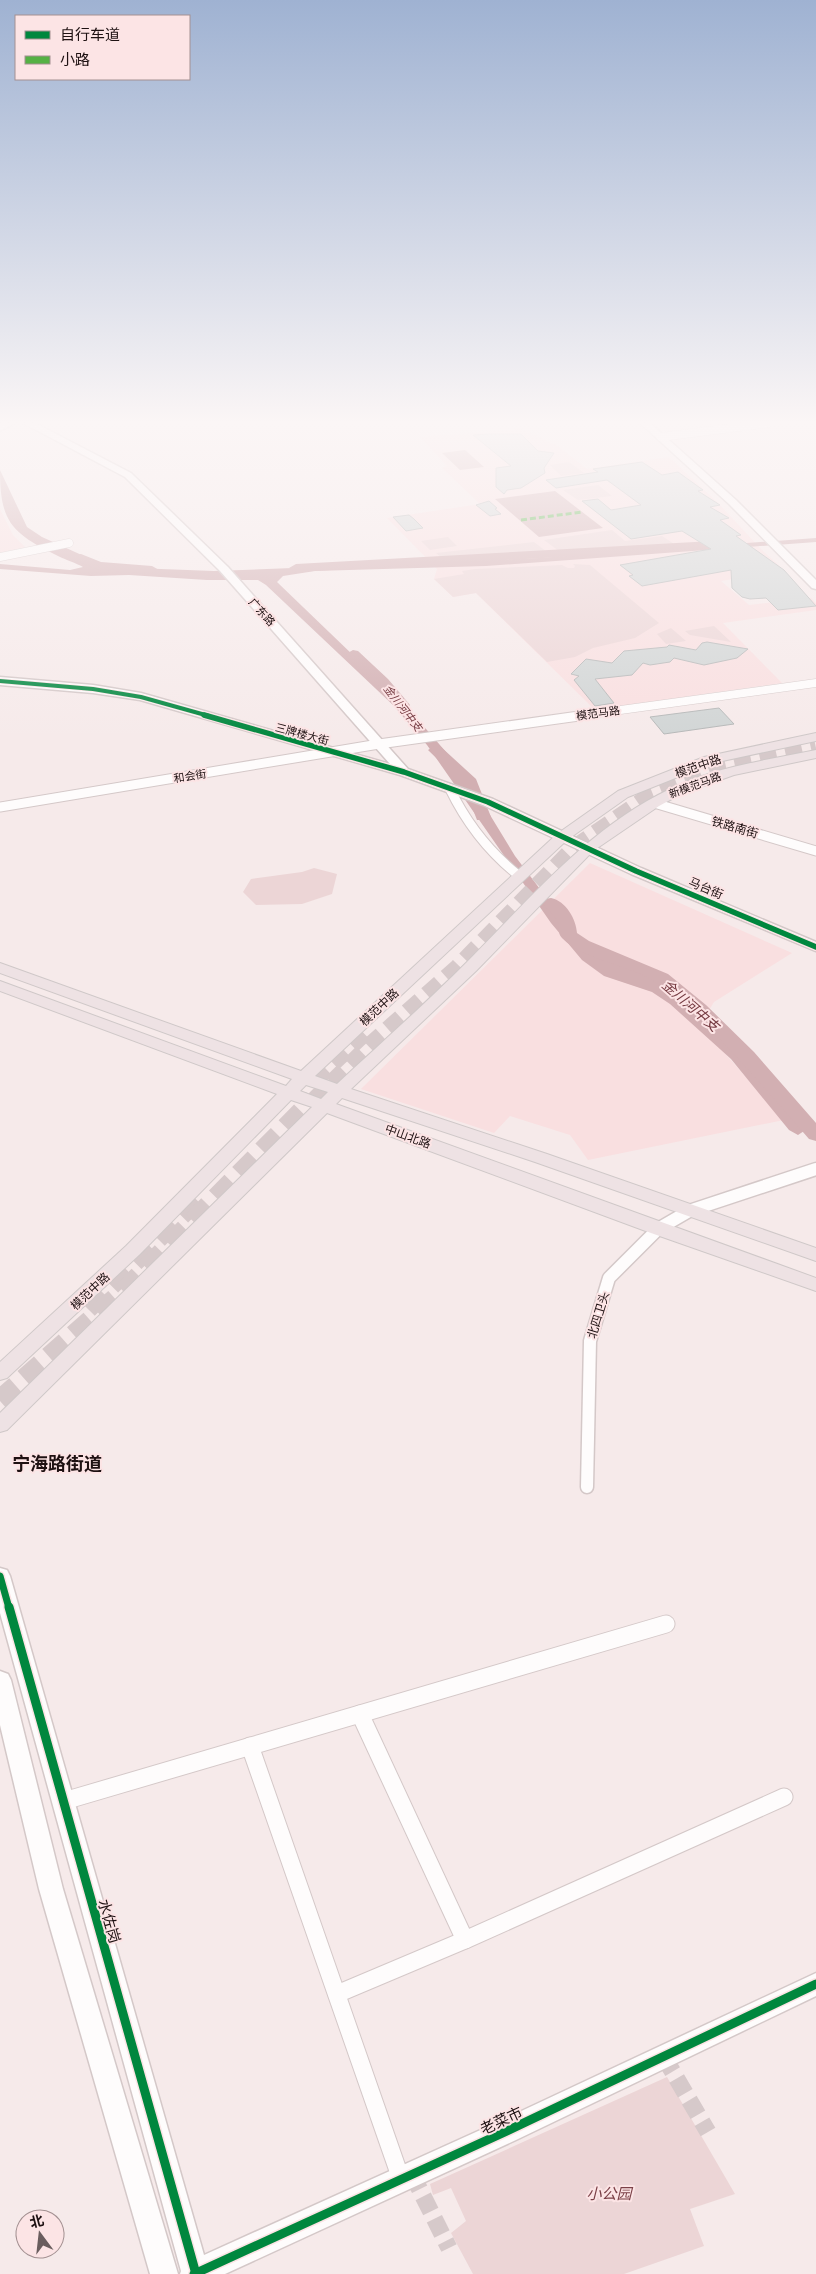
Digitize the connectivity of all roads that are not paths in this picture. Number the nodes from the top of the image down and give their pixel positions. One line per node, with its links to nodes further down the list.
1 (183, 529): 5 (street, 广东路)
2 (763, 529): 7 (street)
3 (69, 543): 4 (street)
4 (0, 557)
5 (224, 569): 6 (street, 广东路)
6 (235, 582): 11 (street, 广东路)
7 (816, 586)
8 (0, 681): 12 (street, 三牌楼大街)
9 (816, 684): 11 (street, 模范马路)
10 (816, 736): 18 (main road, 模范中路)
11 (380, 744): 12 (street, 和会街); 14 (street, 广东路)
12 (332, 752): 14 (street, 三牌楼大街); 17 (street, 和会街)
13 (816, 754): 16 (main road, 新模范马路)
14 (404, 772): 15 (street, 三牌楼大街)
15 (450, 789): 18 (street, 三牌楼大街); 21 (street)
16 (654, 803): 19 (main road, 新模范马路); 20 (street, 铁路南街)
17 (0, 807)
18 (562, 837): 19 (street, 三牌楼大街); 21 (main road, 模范中路)
19 (588, 848): 22 (street, 马台街); 26 (main road)
20 (816, 851)
21 (518, 875): 25 (main road, 模范中路)
22 (816, 947)
23 (0, 968): 25 (main road, 中山北路)
24 (0, 986): 27 (main road, 中山北路)
25 (304, 1078): 26 (main road, 中山北路); 27 (main road, 模范中路)
26 (340, 1091): 28 (main road); 30 (main road, 中山北路)
27 (290, 1092): 28 (main road, 中山北路); 34 (main road, 模范中路)
28 (325, 1105): 31 (main road, 中山北路); 35 (main road)
29 (816, 1169): 30 (street, 北四卫头)
30 (690, 1211): 31 (street, 北四卫头); 32 (main road, 中山北路)
31 (658, 1229): 33 (main road, 中山北路); 36 (street, 北四卫头)
32 (816, 1255)
33 (816, 1285)
34 (0, 1373)
35 (0, 1425)
36 (587, 1487)
37 (0, 1576): 43 (street, 水佐岗)
38 (666, 1624): 40 (street)
39 (0, 1680): 48 (street)
40 (360, 1714): 41 (street); 44 (street)
41 (250, 1746): 43 (street); 46 (street)
42 (784, 1797): 44 (street)
43 (64, 1800): 49 (street, 水佐岗)
44 (465, 1940): 46 (street)
45 (816, 1984): 47 (street, 老菜市)
46 (337, 1994): 47 (street)
47 (401, 2179): 49 (street, 老菜市)
48 (164, 2274)
49 (195, 2274)

